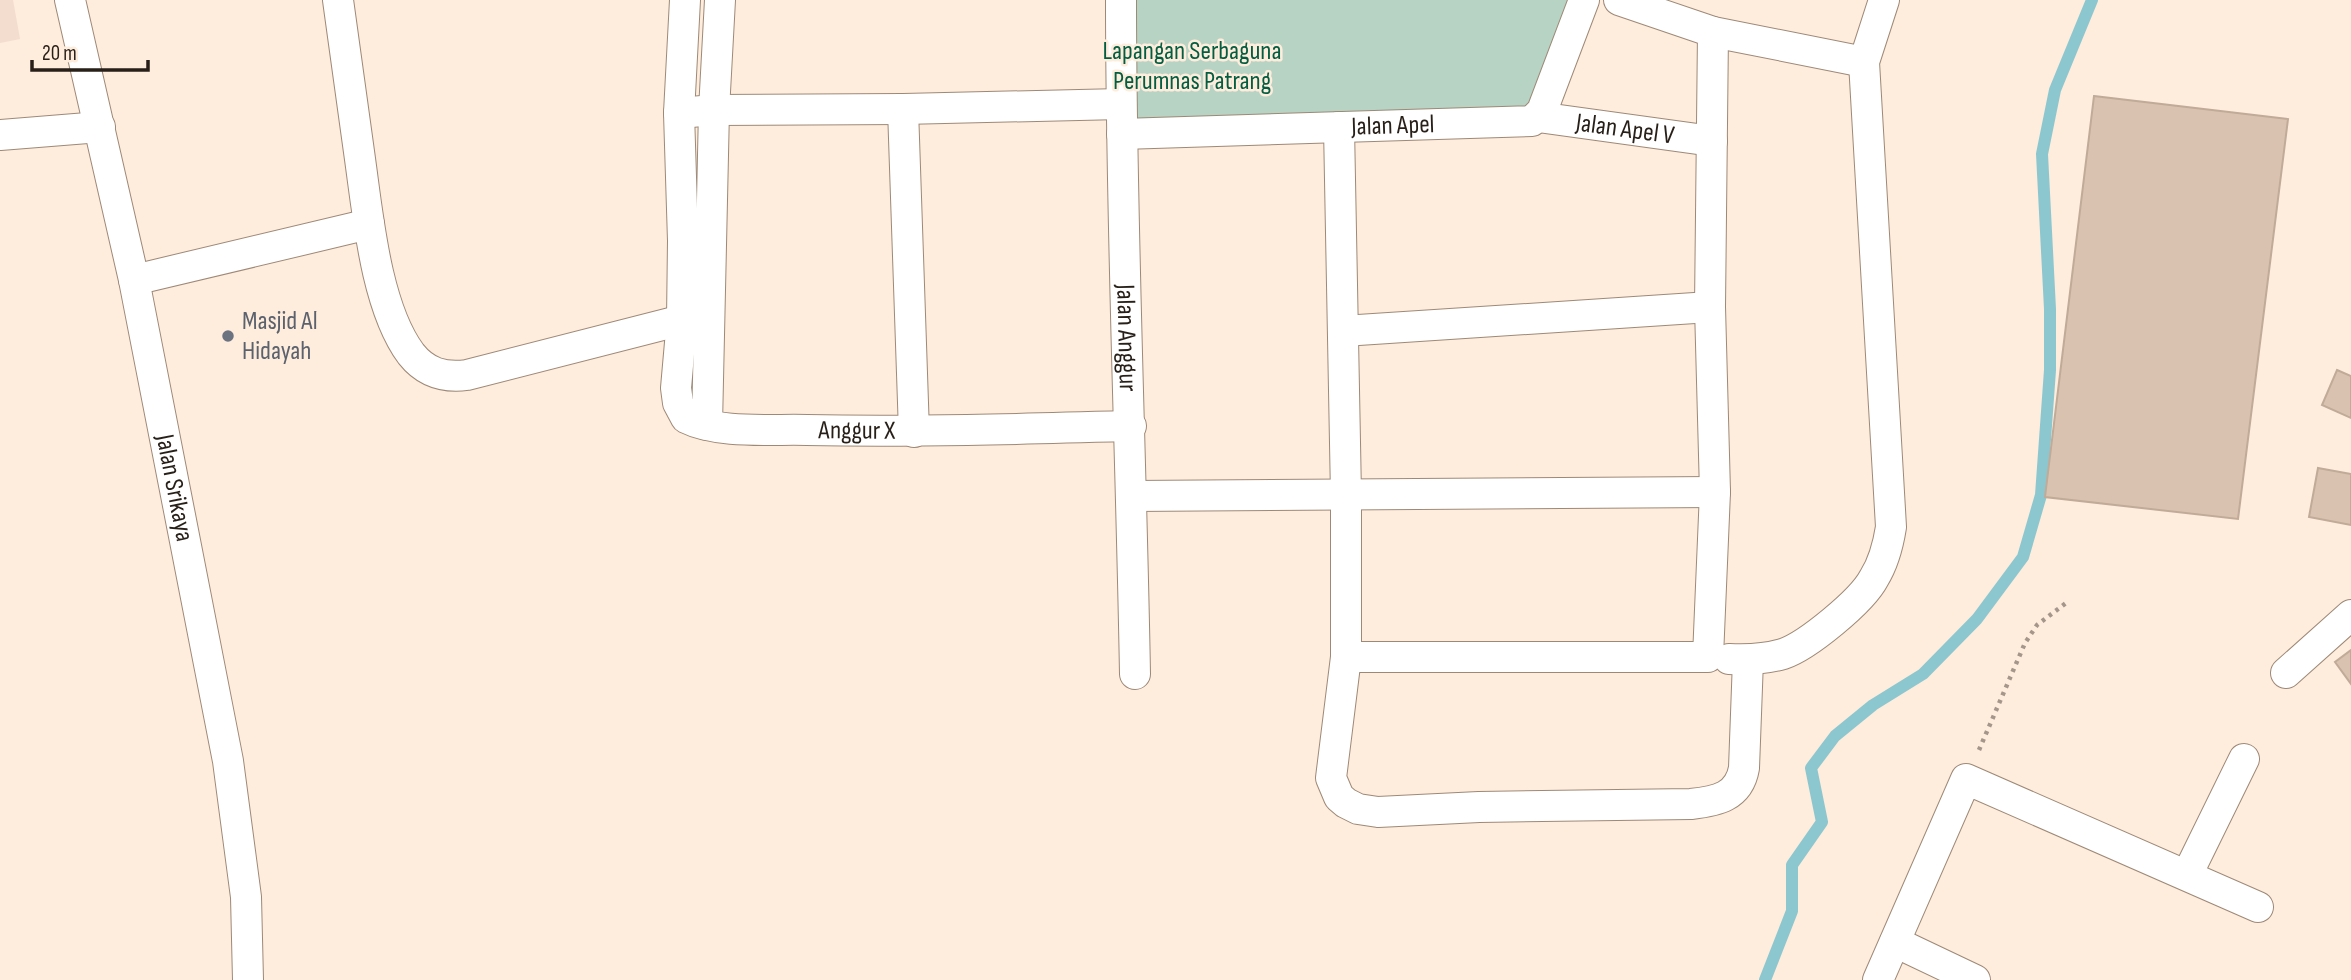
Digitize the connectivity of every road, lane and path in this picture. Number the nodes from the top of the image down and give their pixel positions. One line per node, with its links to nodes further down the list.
1 (71, 0): 16 (street, Jalan Srikaya)
2 (338, 0): 21 (street)
3 (685, 0): 14 (street, Anggur X)
4 (720, 0): 13 (street)
5 (1121, 0): 11 (street, Jalan Anggur)
6 (1584, 0): 15 (street)
7 (1619, 0): 9 (street)
8 (1884, 0): 10 (street)
9 (1713, 32): 10 (street); 20 (street)
10 (1864, 61): 36 (street)
11 (1121, 104): 12 (street); 18 (street, Jalan Anggur)
12 (903, 109): 13 (street); 28 (street)
13 (714, 110): 14 (street); 26 (street)
14 (679, 113): 24 (street, Anggur X)
15 (1538, 117): 17 (street, Jalan Apel); 20 (street, Jalan Apel V)
16 (100, 127): 19 (street); 22 (street, Jalan Srikaya)
17 (1339, 127): 18 (street, Jalan Apel); 25 (street)
18 (1122, 134): 27 (street, Jalan Anggur)
19 (0, 135)
20 (1712, 141): 23 (street)
21 (369, 224): 22 (street); 24 (street)
22 (134, 279): 44 (street, Jalan Srikaya)
23 (1710, 307): 25 (street); 29 (street)
24 (682, 320): 26 (street, Anggur X)
25 (1343, 331): 30 (street)
26 (707, 425): 28 (street, Anggur X)
27 (1131, 426): 28 (street, Anggur X); 31 (street, Jalan Anggur)
28 (914, 432)
29 (1715, 492): 30 (street); 35 (street)
30 (1346, 495): 31 (street); 34 (street)
31 (1132, 496): 38 (street, Jalan Anggur)
32 (2066, 603): 40 (path)
33 (2351, 615): 37 (street)
34 (1346, 657): 35 (street); 36 (street)
35 (1707, 657): 36 (street)
36 (1748, 660)
37 (2287, 673)
38 (1135, 674)
39 (2244, 759): 41 (street)
40 (1966, 779): 41 (street); 43 (street)
41 (2187, 875): 42 (street)
42 (2258, 907)
43 (1895, 942): 45 (street); 46 (street)
44 (248, 980)
45 (1878, 980)
46 (1975, 980)

